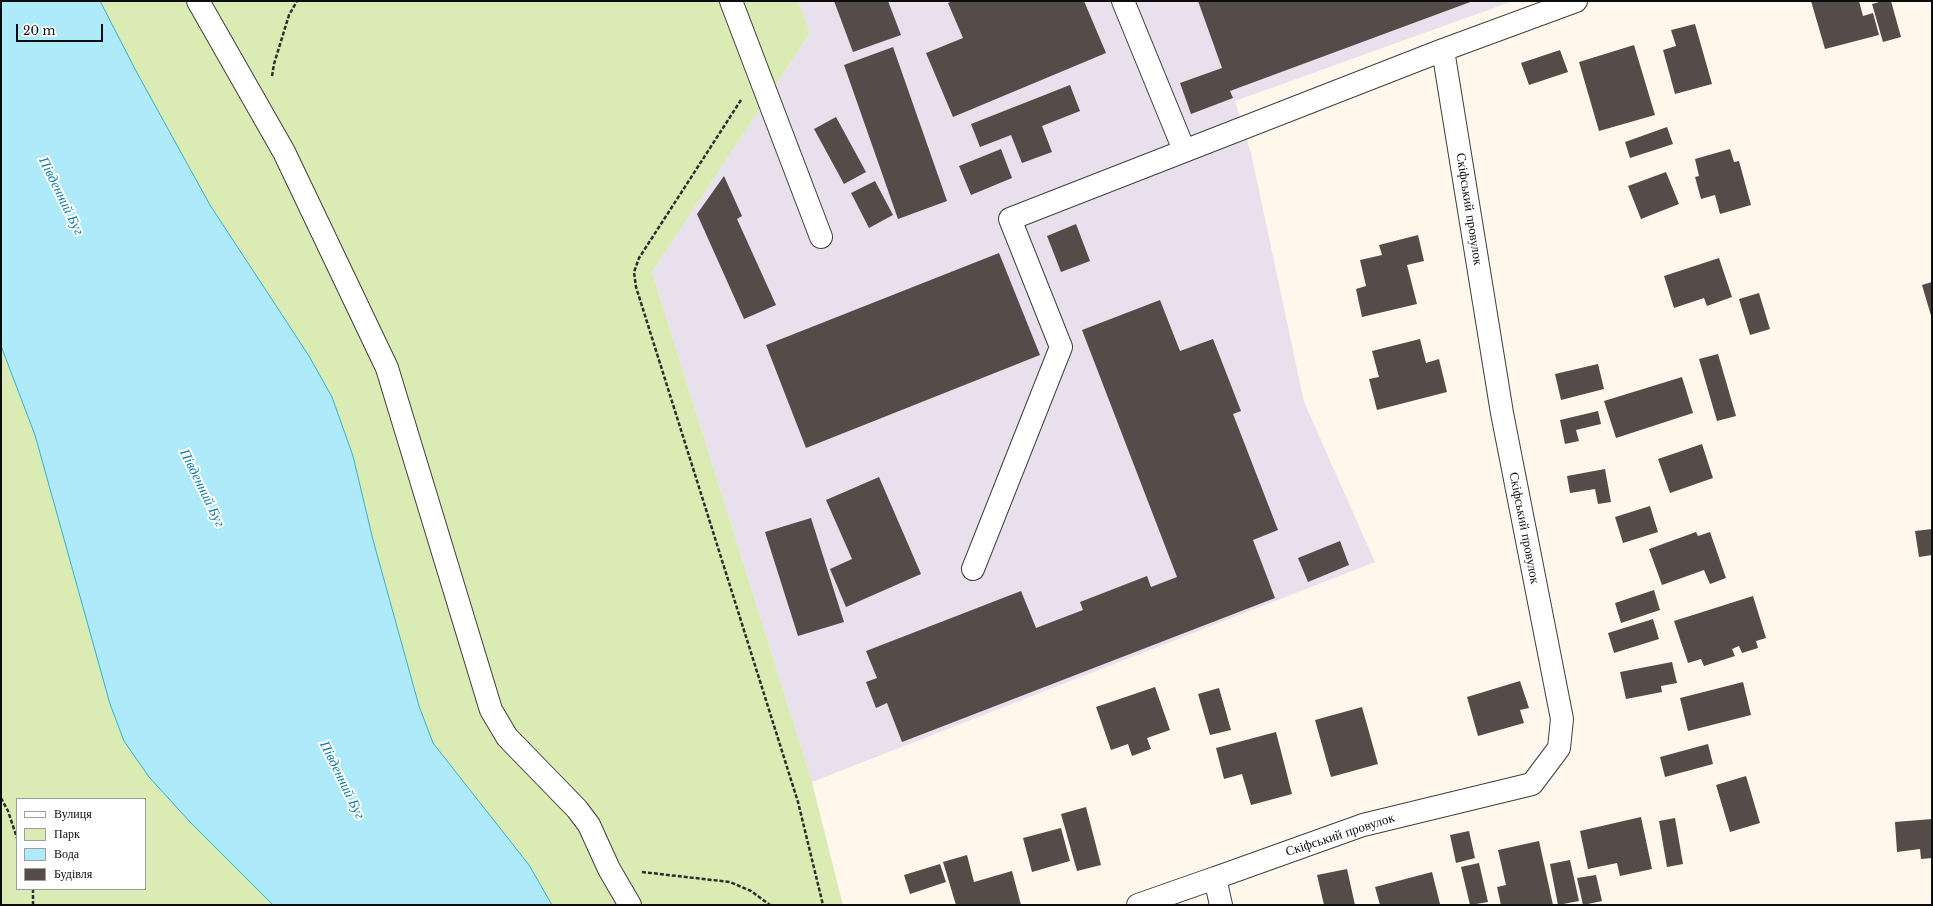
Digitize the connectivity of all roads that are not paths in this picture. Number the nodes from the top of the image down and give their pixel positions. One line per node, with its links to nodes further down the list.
1 (198, 1): 10 (street)
2 (731, 1): 7 (street)
3 (1123, 1): 6 (street)
4 (1576, 1): 5 (street)
5 (1443, 50): 6 (street); 9 (street, Скіфський провулок)
6 (1184, 150): 8 (street)
7 (822, 237)
8 (973, 569)
9 (1215, 878): 11 (street, Скіфський провулок); 12 (street)
10 (630, 905)
11 (1138, 905)
12 (1221, 905)

